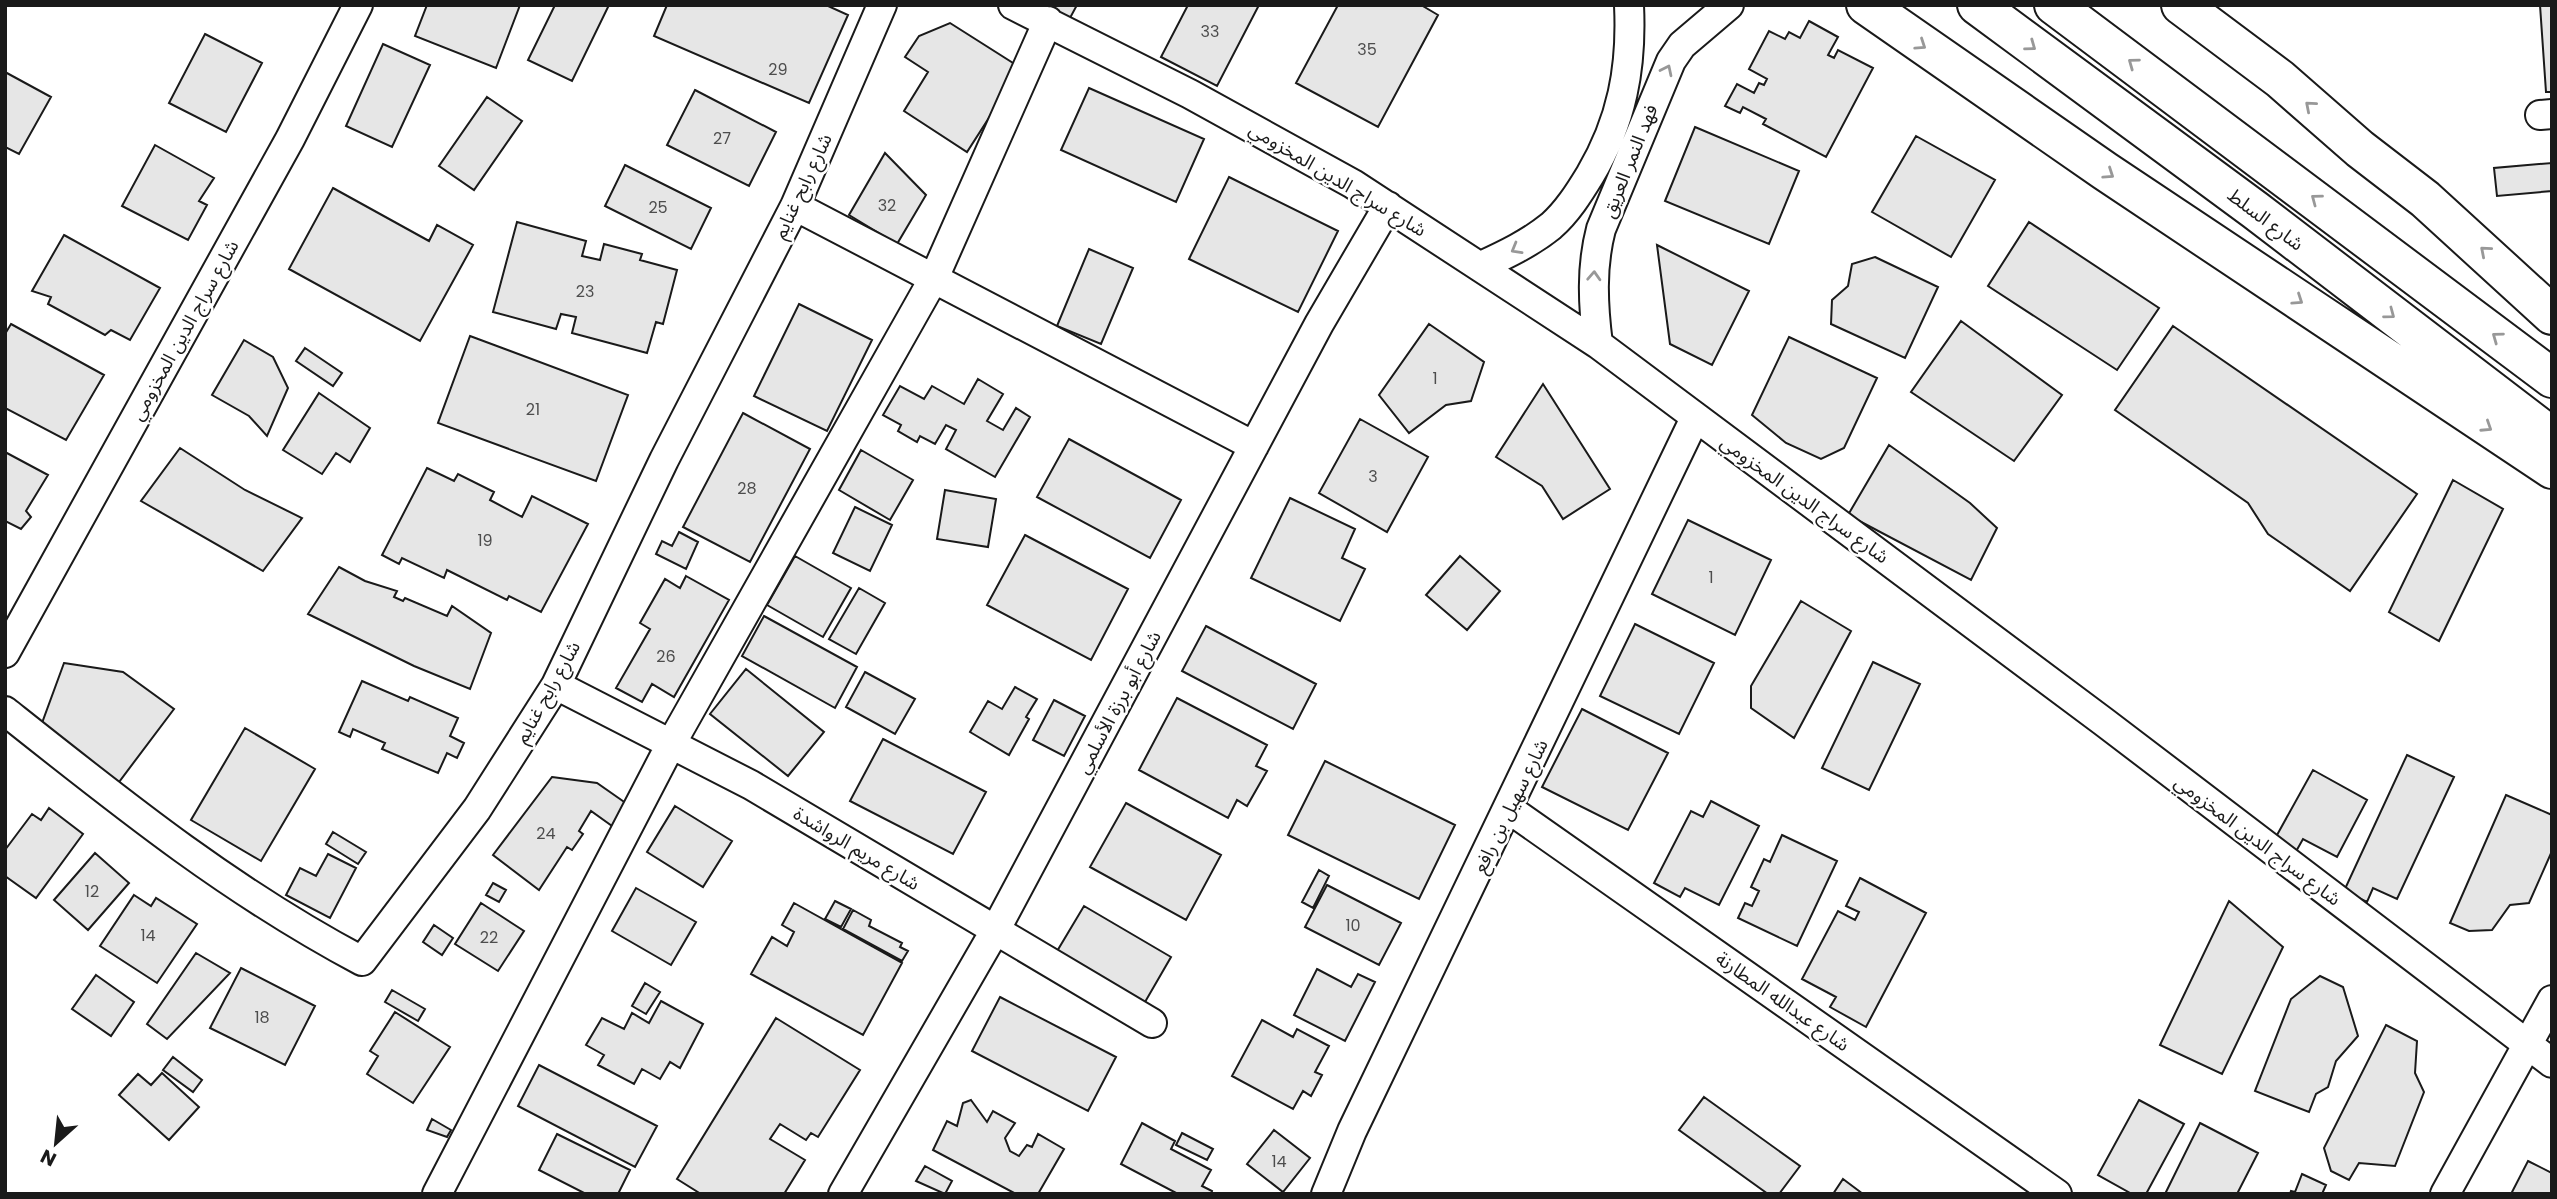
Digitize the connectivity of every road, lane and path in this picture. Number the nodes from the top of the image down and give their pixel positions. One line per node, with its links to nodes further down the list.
1 (358, 5): 23 (street, شارع سراج الدين المخزومي)
2 (882, 5): 12 (street, شارع رابح غنايم)
3 (1013, 5): 10 (street, شارع سراج الدين المخزومي)
4 (1629, 5): 11 (street, فهد النمر العريق)
5 (1729, 5): 11 (street, فهد النمر العريق, one-way to 5)
6 (1866, 5): 22 (main road, one-way to 22)
7 (1976, 5): 20 (main road, شارع السلط, one-way to 20)
8 (2054, 5): 18 (main road, one-way to 8)
9 (2181, 5): 16 (main road, one-way to 9)
10 (1048, 21): 13 (street, شارع سراج الدين المخزومي); 15 (street)
11 (1620, 150): 14 (street, فهد النمر العريق, one-way to 14); 17 (street, فهد النمر العريق, one-way to 11)
12 (795, 206): 15 (street); 24 (street, شارع رابح غنايم)
13 (1388, 206): 14 (street, شارع سراج الدين المخزومي); 21 (street, شارع أبو برزة الأسلمي)
14 (1481, 266): 17 (street, شارع سراج الدين المخزومي)
15 (934, 278): 21 (street); 26 (street)
16 (2552, 315)
17 (1598, 344): 19 (street, شارع سراج الدين المخزومي)
18 (2552, 377)
19 (1695, 418): 27 (street, شارع سهيل بن رافع); 31 (street, شارع سراج الدين المخزومي)
20 (2552, 437)
21 (1254, 446): 28 (street, شارع أبو برزة الأسلمي)
22 (2552, 468)
23 (5, 653)
24 (556, 685): 25 (street, شارع رابح غنايم); 26 (street, شارع مريم الرواشدة)
25 (5, 711)
26 (671, 744): 28 (street, شارع مريم الرواشدة); 34 (street)
27 (1509, 809): 33 (street, شارع سهيل بن رافع); 36 (street, شارع عبدالله المطارنة)
28 (996, 929): 30 (street, شارع مريم الرواشدة); 35 (street, شارع أبو برزة الأسلمي)
29 (2552, 1000): 31 (street)
30 (1152, 1023)
31 (2527, 1044): 32 (street, شارع سراج الدين المخزومي); 37 (street)
32 (2552, 1063)
33 (1334, 1191)
34 (437, 1194)
35 (843, 1194)
36 (2057, 1194)
37 (2445, 1194)

